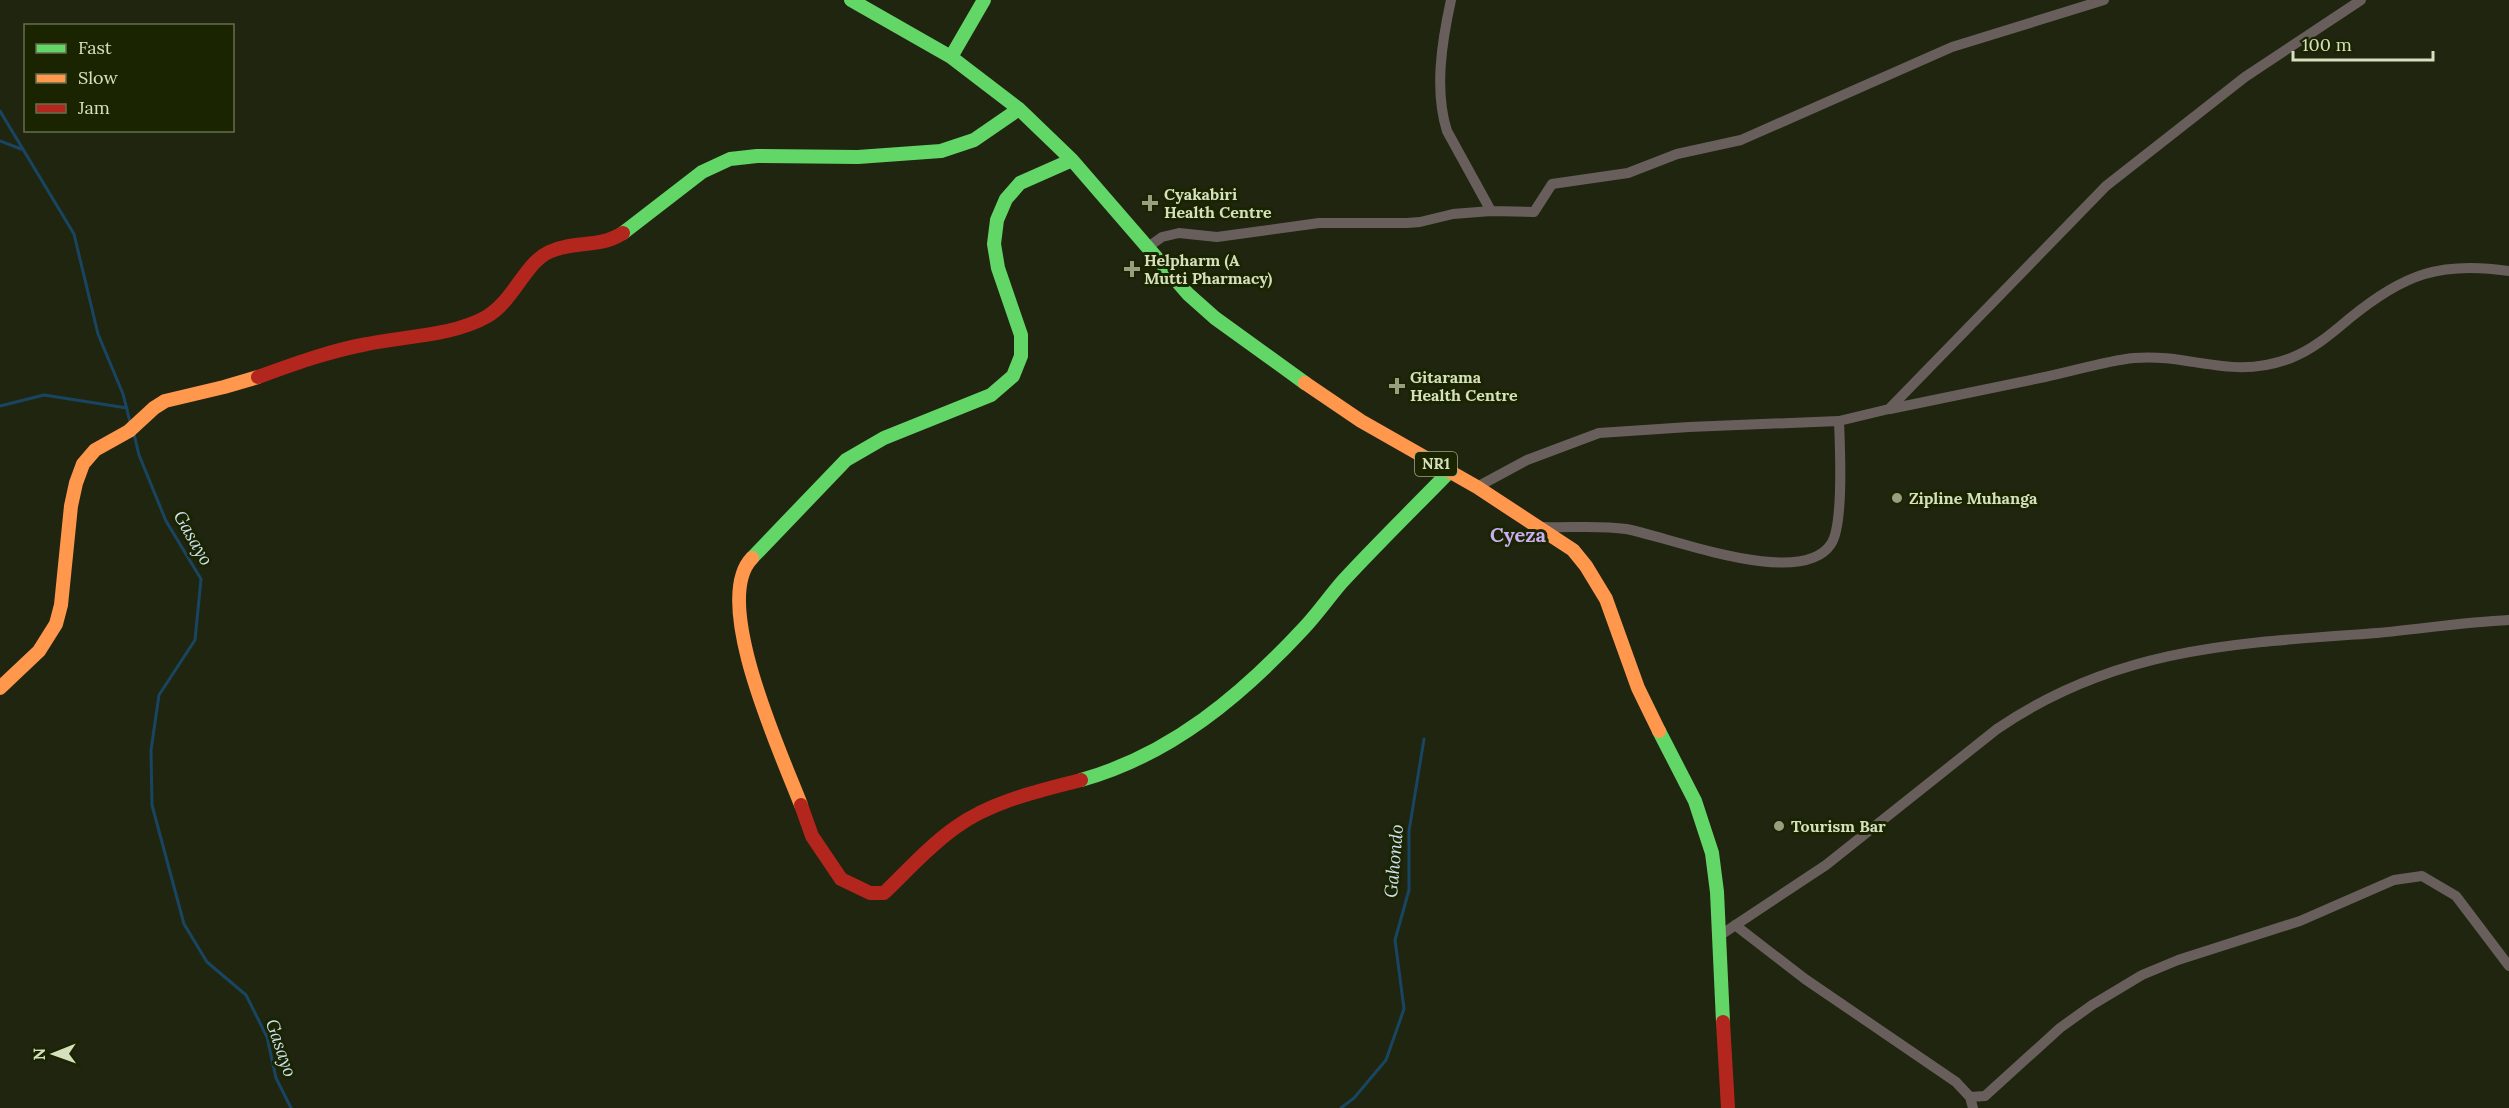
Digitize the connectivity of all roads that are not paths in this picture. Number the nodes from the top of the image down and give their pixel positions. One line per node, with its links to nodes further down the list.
1 (851, 0): 6 (main road, NR1)
2 (984, 0): 6 (main road)
3 (1451, 0): 9 (street)
4 (2104, 0): 9 (street)
5 (2361, 0): 12 (street)
6 (951, 57): 7 (main road, NR1)
7 (1019, 109): 8 (main road, NR1); 18 (main road)
8 (1072, 160): 10 (main road, NR1); 14 (main road)
9 (1491, 211): 10 (street)
10 (1148, 247): 14 (main road, NR1)
11 (2509, 271): 12 (street)
12 (1889, 409): 13 (street)
13 (1839, 422): 15 (street); 16 (street)
14 (1450, 471): 15 (main road, NR1)
15 (1477, 487): 16 (main road, NR1)
16 (1538, 527): 20 (main road, NR1)
17 (2509, 621): 19 (street)
18 (0, 688)
19 (1736, 925): 20 (street); 22 (street)
20 (1719, 936): 23 (main road, NR1)
21 (2509, 966): 22 (street)
22 (1971, 1102)
23 (1728, 1108)

